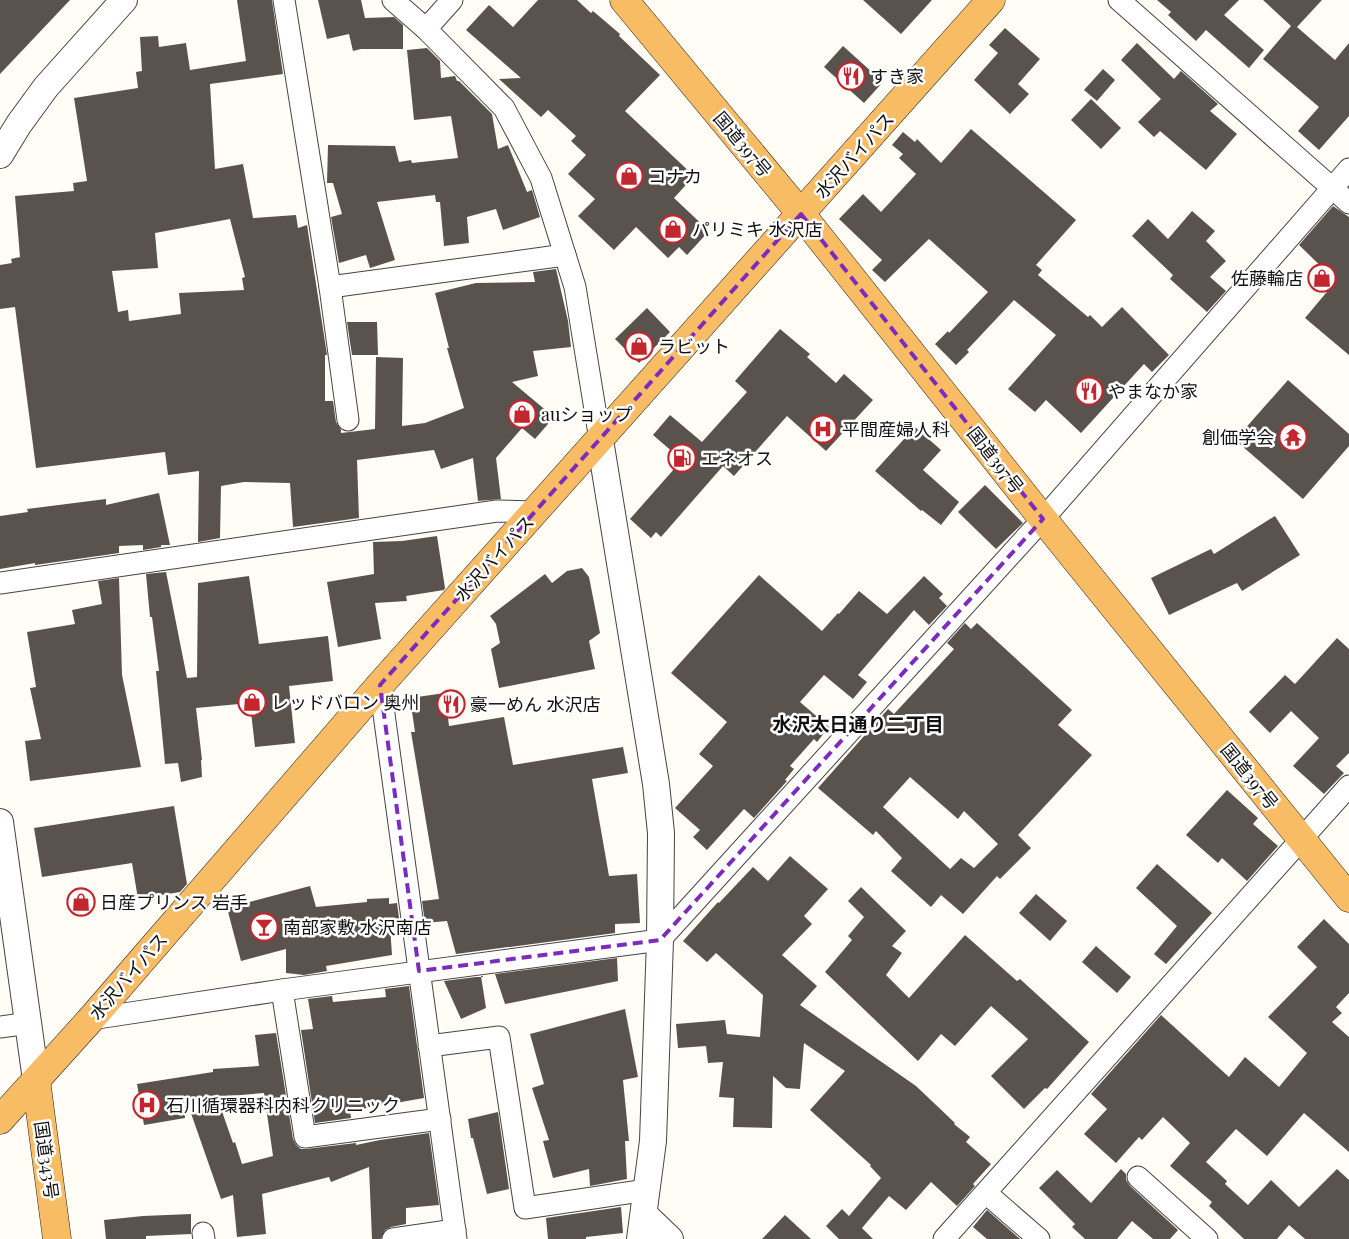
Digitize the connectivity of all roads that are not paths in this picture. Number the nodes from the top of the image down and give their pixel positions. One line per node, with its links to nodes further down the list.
1 (124, 0): 9 (street)
2 (284, 0): 15 (street)
3 (393, 0): 8 (street)
4 (452, 0): 8 (street)
5 (624, 0): 13 (highway, 国道397号)
6 (992, 0): 13 (highway, 水沢バイパス)
7 (1119, 0): 11 (street)
8 (426, 29): 14 (street)
9 (0, 155)
10 (1349, 168): 11 (street)
11 (1332, 188): 12 (street); 19 (street)
12 (1349, 203)
13 (801, 214): 17 (highway, 水沢バイパス); 19 (highway, 国道397号)
14 (565, 256): 15 (street); 17 (street)
15 (330, 287): 16 (street)
16 (348, 420)
17 (600, 440): 18 (highway, 水沢バイパス); 26 (street)
18 (535, 512): 20 (street); 21 (highway, 水沢バイパス)
19 (1043, 518): 24 (highway, 国道397号); 26 (street)
20 (0, 583)
21 (380, 685): 27 (street); 29 (highway, 水沢バイパス)
22 (1349, 786): 24 (street)
23 (0, 822): 30 (street)
24 (1302, 840): 25 (highway, 国道397号); 37 (street)
25 (1349, 898)
26 (660, 940): 27 (street); 38 (street)
27 (419, 971): 28 (street); 32 (street)
28 (282, 990): 29 (street); 34 (street)
29 (91, 1019): 33 (highway, 水沢バイパス)
30 (29, 1023): 31 (street); 33 (street)
31 (0, 1027)
32 (429, 1046): 34 (street); 38 (street)
33 (36, 1080): 35 (highway, 水沢バイパス); 40 (highway, 国道343号)
34 (440, 1119): 39 (street)
35 (0, 1120)
36 (1138, 1177): 46 (street)
37 (986, 1192): 44 (street); 45 (street)
38 (645, 1202): 42 (street); 43 (street)
39 (455, 1234): 41 (street)
40 (57, 1239)
41 (393, 1239)
42 (640, 1239)
43 (670, 1239)
44 (944, 1239)
45 (1039, 1239)
46 (1207, 1239)

